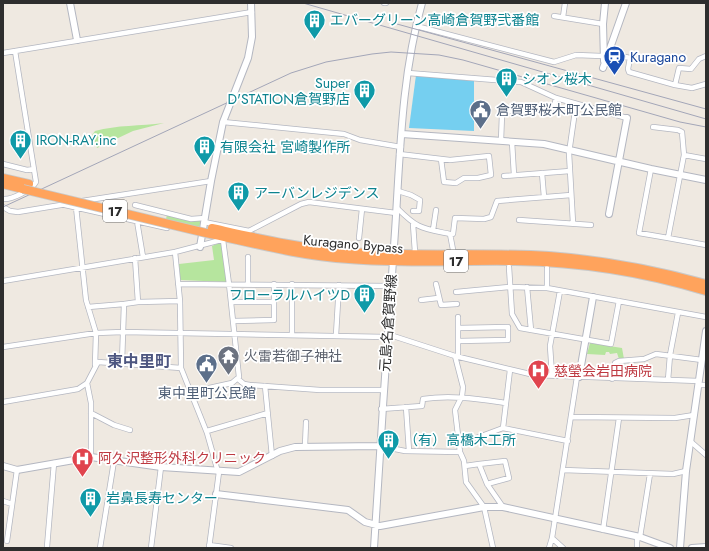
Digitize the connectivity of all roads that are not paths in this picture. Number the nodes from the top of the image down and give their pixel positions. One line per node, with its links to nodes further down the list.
1 (70, 3): 12 (street)
2 (251, 3): 7 (street)
3 (422, 3): 11 (street, 元島名倉賀野線)
4 (565, 3): 9 (street)
5 (605, 3): 10 (street)
6 (626, 3): 16 (street)
7 (252, 12): 12 (street); 23 (street)
8 (554, 16): 9 (street)
9 (563, 17): 10 (street)
10 (603, 24): 16 (street)
11 (416, 26): 16 (street); 17 (street, 元島名倉賀野線)
12 (77, 40): 13 (street)
13 (15, 51): 14 (street); 36 (street)
14 (3, 53)
15 (706, 56): 19 (street)
16 (604, 60): 19 (street)
17 (408, 73): 20 (street); 25 (street, 元島名倉賀野線)
18 (706, 84): 19 (street)
19 (675, 85)
20 (556, 98): 21 (street); 26 (street)
21 (576, 104): 22 (street); 29 (street)
22 (627, 118): 34 (street)
23 (223, 122): 28 (street); 45 (street)
24 (654, 127): 31 (street)
25 (402, 134): 26 (street); 28 (street, 元島名倉賀野線)
26 (501, 141): 27 (street)
27 (512, 142): 29 (street); 40 (street)
28 (401, 147): 30 (street, 元島名倉賀野線)
29 (570, 149): 34 (street); 38 (street)
30 (400, 154): 32 (street); 48 (street, 元島名倉賀野線)
31 (684, 155): 33 (street); 41 (street)
32 (441, 159): 32 (street)
33 (706, 159)
34 (618, 161): 37 (street); 60 (street)
35 (3, 164): 36 (street)
36 (34, 169): 51 (street)
37 (651, 169): 41 (street); 71 (street)
38 (570, 171): 39 (street); 49 (street)
39 (542, 173): 40 (street); 50 (street)
40 (514, 175): 42 (street)
41 (680, 175): 44 (street); 71 (street)
42 (504, 176)
43 (3, 178): 47 (highway, Kuragano Bypass / 17)
44 (706, 180)
45 (210, 181): 52 (street); 66 (street)
46 (3, 184): 47 (highway, Kuragano Bypass / 17)
47 (26, 187): 66 (highway, Kuragano Bypass / 17, bridge)
48 (398, 191): 58 (street, 元島名倉賀野線); 59 (street)
49 (571, 195): 50 (street); 63 (street)
50 (544, 197): 69 (street)
51 (3, 199)
52 (63, 204): 54 (street); 55 (street)
53 (135, 205): 66 (street)
54 (3, 207)
55 (76, 207): 62 (street); 83 (street)
56 (362, 209): 58 (street); 68 (street); 70 (street)
57 (436, 210): 67 (street)
58 (396, 211): 64 (street); 82 (street, 元島名倉賀野線)
59 (413, 211)
60 (608, 214)
61 (519, 220): 63 (street)
62 (137, 221): 66 (street); 79 (street)
63 (573, 223): 65 (street)
64 (413, 224): 67 (street); 77 (street)
65 (591, 225)
66 (205, 227): 68 (street); 74 (street); 75 (highway, Kuragano Bypass / 17)
67 (433, 230): 69 (street)
68 (248, 231): 75 (highway)
69 (451, 235): 78 (street)
70 (359, 238)
71 (668, 238): 73 (street)
72 (224, 240): 74 (street); 75 (highway); 88 (street)
73 (706, 245)
74 (200, 247): 76 (street)
75 (310, 251): 82 (highway, Kuragano Bypass / 17)
76 (176, 252): 79 (street); 87 (street)
77 (415, 252)
78 (454, 255): 82 (highway, Kuragano Bypass / 17); 93 (highway, Kuragano Bypass / 17)
79 (143, 257): 81 (street)
80 (248, 257): 89 (street)
81 (135, 258): 83 (street); 107 (street)
82 (393, 258): 95 (street, 元島名倉賀野線); 100 (highway, Kuragano Bypass / 17)
83 (82, 267): 86 (street); 112 (street)
84 (509, 267): 96 (street)
85 (547, 268): 98 (street)
86 (3, 281)
87 (178, 284): 88 (street); 105 (street)
88 (229, 284): 89 (street); 108 (street)
89 (248, 284): 90 (street)
90 (274, 284): 91 (street); 109 (street)
91 (292, 284): 94 (street); 124 (street)
92 (436, 284): 103 (street)
93 (706, 284)
94 (339, 285): 95 (street); 126 (street)
95 (392, 286): 127 (street, 元島名倉賀野線)
96 (509, 287): 97 (street); 101 (street); 118 (street)
97 (527, 287): 98 (street); 118 (street)
98 (547, 288): 99 (street)
99 (560, 291): 102 (street); 125 (street)
100 (706, 291)
101 (456, 292)
102 (593, 297): 106 (street); 128 (street)
103 (438, 298): 104 (street); 111 (street)
104 (421, 300)
105 (180, 301): 107 (street); 121 (street)
106 (619, 301): 113 (street); 128 (street)
107 (138, 302): 110 (street)
108 (231, 302): 109 (street); 116 (street)
109 (274, 302): 116 (street)
110 (124, 304): 112 (street); 120 (street)
111 (457, 304)
112 (88, 307): 122 (street)
113 (678, 313): 115 (street); 131 (street)
114 (458, 317): 117 (street)
115 (706, 317)
116 (233, 320): 123 (street)
117 (458, 328): 129 (street); 129 (street)
118 (532, 330): 125 (street)
119 (706, 331): 133 (street)
120 (124, 332): 121 (street); 122 (street); 134 (street)
121 (182, 332): 123 (street); 136 (street)
122 (96, 333): 130 (street); 135 (street)
123 (234, 334): 124 (street); 140 (street)
124 (292, 334): 126 (street)
125 (552, 334): 128 (street); 138 (street)
126 (336, 335): 127 (street)
127 (387, 335): 132 (street); 147 (street, 元島名倉賀野線)
128 (586, 340): 139 (street)
129 (458, 341): 132 (street)
130 (3, 347)
131 (670, 355): 133 (street); 141 (street); 142 (street)
132 (456, 356): 137 (street); 149 (street)
133 (702, 360): 144 (street)
134 (122, 362): 135 (street); 136 (street)
135 (95, 365): 143 (street)
136 (182, 368): 148 (street)
137 (510, 370): 138 (street); 151 (street)
138 (552, 376): 139 (street)
139 (578, 377): 141 (street); 157 (street)
140 (238, 379): 145 (street); 148 (street)
141 (612, 379): 142 (street)
142 (668, 380): 144 (street)
143 (87, 383): 150 (street); 155 (street)
144 (699, 383): 146 (street); 156 (street)
145 (265, 386): 147 (street); 154 (street)
146 (706, 386)
147 (383, 390): 153 (street, 元島名倉賀野線)
148 (191, 392): 162 (street)
149 (462, 396): 151 (street); 152 (street); 163 (street)
150 (3, 402)
151 (506, 403): 160 (street)
152 (406, 407): 153 (street); 168 (street)
153 (382, 409): 167 (street, 元島名倉賀野線)
154 (268, 413): 162 (street); 171 (street)
155 (91, 414): 161 (street); 172 (street)
156 (694, 415): 158 (street); 165 (street)
157 (571, 417): 158 (street); 164 (street)
158 (619, 418): 183 (street)
159 (306, 422): 166 (street)
160 (503, 428): 163 (street); 164 (street)
161 (130, 430)
162 (206, 431): 182 (street)
163 (459, 440): 169 (street)
164 (568, 441): 180 (street)
165 (690, 441): 170 (street); 181 (street)
166 (305, 446): 167 (street); 171 (street)
167 (380, 446): 168 (street); 192 (street, 元島名倉賀野線)
168 (408, 451): 169 (street)
169 (460, 452): 177 (street)
170 (706, 455)
171 (272, 456): 182 (street)
172 (91, 457): 173 (street); 174 (street)
173 (114, 461): 178 (street); 200 (street)
174 (54, 463): 179 (street); 197 (street)
175 (479, 464): 177 (street); 185 (street); 185 (street)
176 (3, 466): 179 (street)
177 (465, 466): 189 (street)
178 (161, 467): 182 (street); 201 (street)
179 (17, 470): 188 (street)
180 (563, 470): 183 (street); 191 (street)
181 (686, 471): 184 (street); 209 (street)
182 (218, 472): 186 (street)
183 (611, 472): 184 (street); 193 (street)
184 (650, 474): 194 (street)
185 (487, 484): 190 (street)
186 (216, 494): 192 (street); 198 (street)
187 (3, 501): 188 (street)
188 (12, 504): 196 (street)
189 (484, 507): 190 (street); 192 (street); 204 (street)
190 (503, 507): 191 (street)
191 (555, 518): 193 (street); 195 (street)
192 (375, 526): 203 (street, 元島名倉賀野線)
193 (603, 530): 194 (street)
194 (640, 537): 207 (street); 208 (street)
195 (552, 538): 205 (street); 206 (street)
196 (7, 541)
197 (47, 547)
198 (209, 547): 202 (street)
199 (706, 547): 210 (street)
200 (100, 548)
201 (151, 548)
202 (231, 548)
203 (374, 548)
204 (493, 548)
205 (548, 548)
206 (564, 548)
207 (637, 548)
208 (670, 548)
209 (680, 548)
210 (692, 548)

